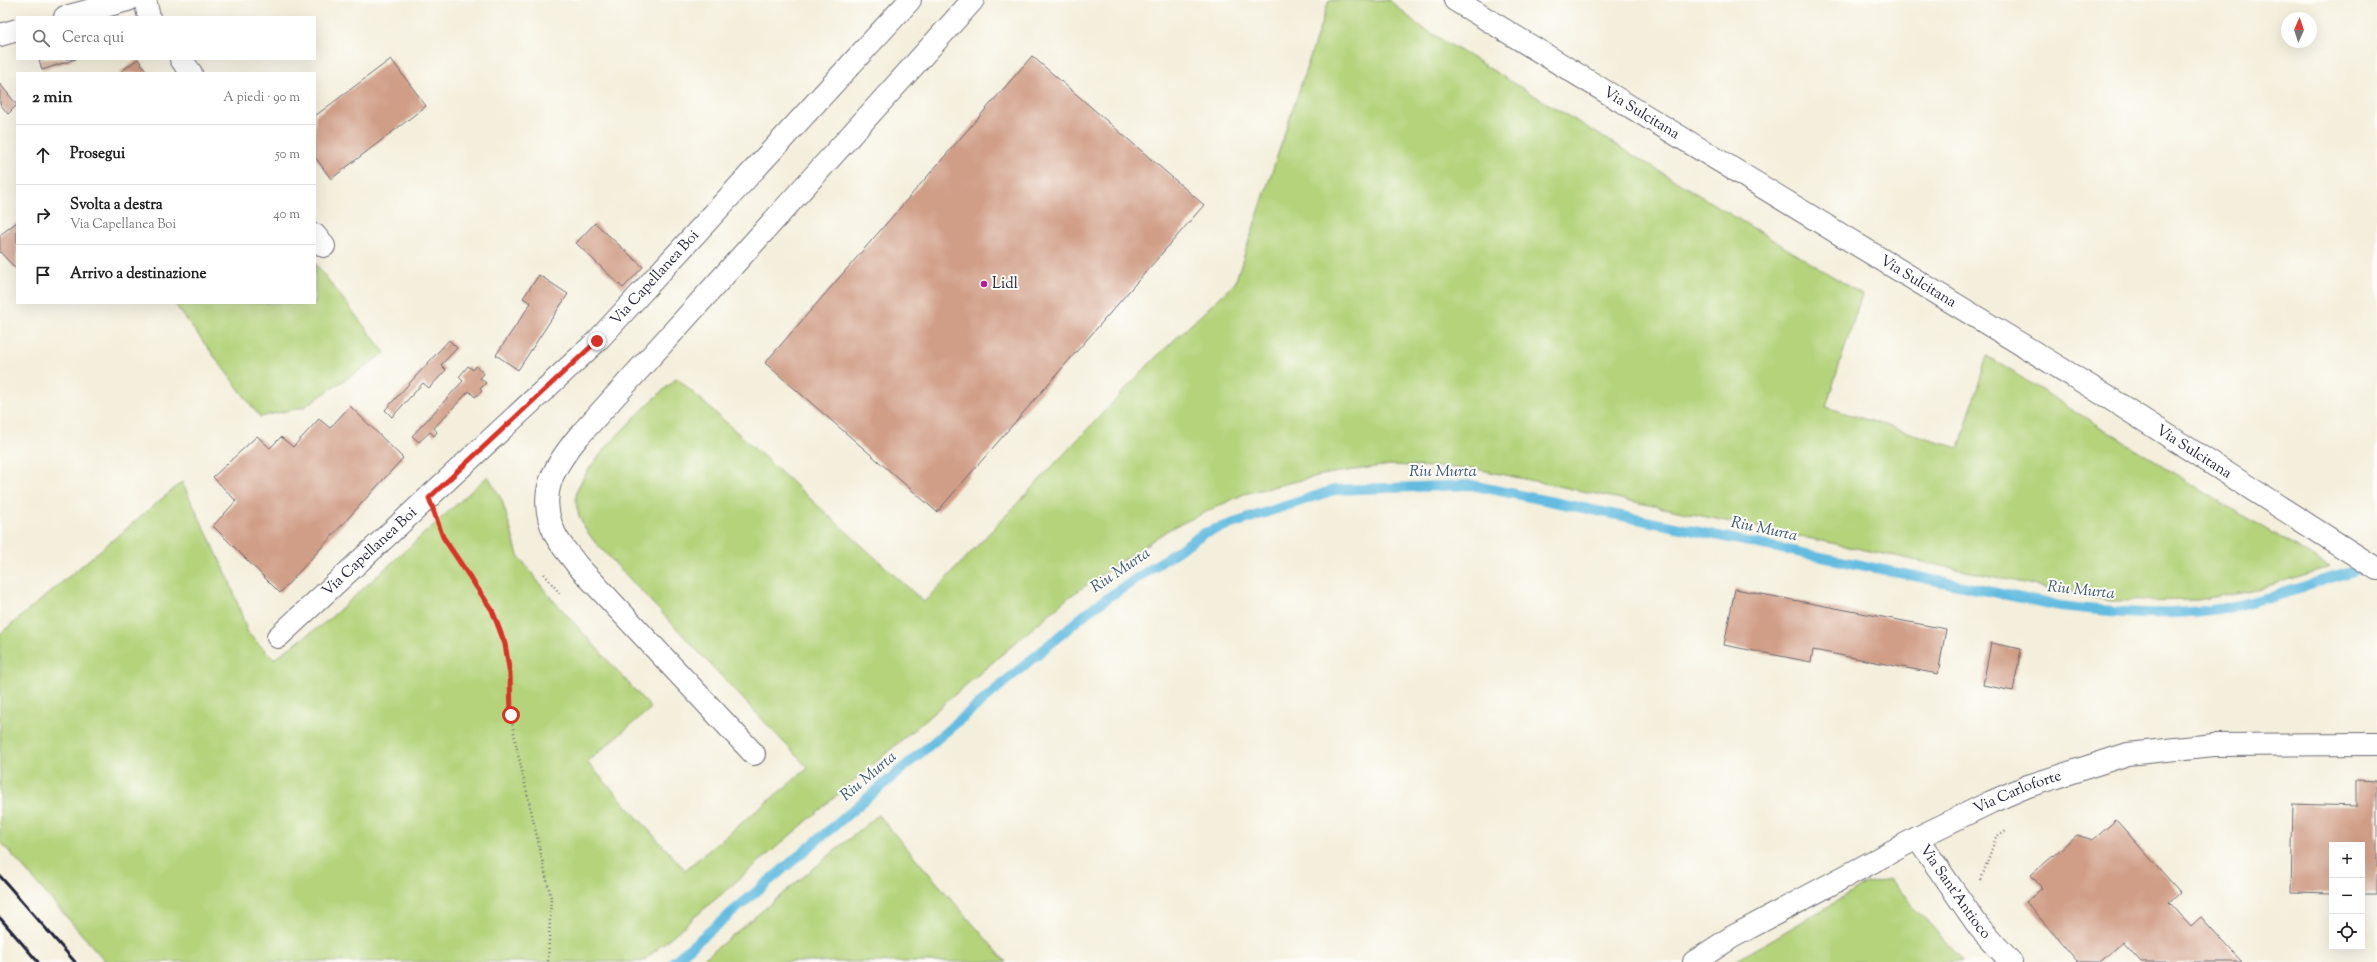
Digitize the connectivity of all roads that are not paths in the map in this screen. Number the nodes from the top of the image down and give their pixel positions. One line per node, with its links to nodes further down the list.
1 (128, 0): 6 (street)
2 (145, 0): 7 (street)
3 (910, 0): 13 (street, Via Capellanea Boi)
4 (973, 0): 15 (street)
5 (1455, 0): 12 (street, Via Sulcitana)
6 (69, 16)
7 (149, 16)
8 (16, 30): 9 (street)
9 (0, 35)
10 (182, 60): 11 (street)
11 (190, 72)
12 (2377, 569)
13 (278, 637)
14 (2377, 744): 16 (street, Via Carloforte)
15 (754, 754)
16 (1916, 838): 17 (street, Via Carloforte); 18 (street, Via Sant'Antioco)
17 (1694, 962)
18 (2011, 962)

